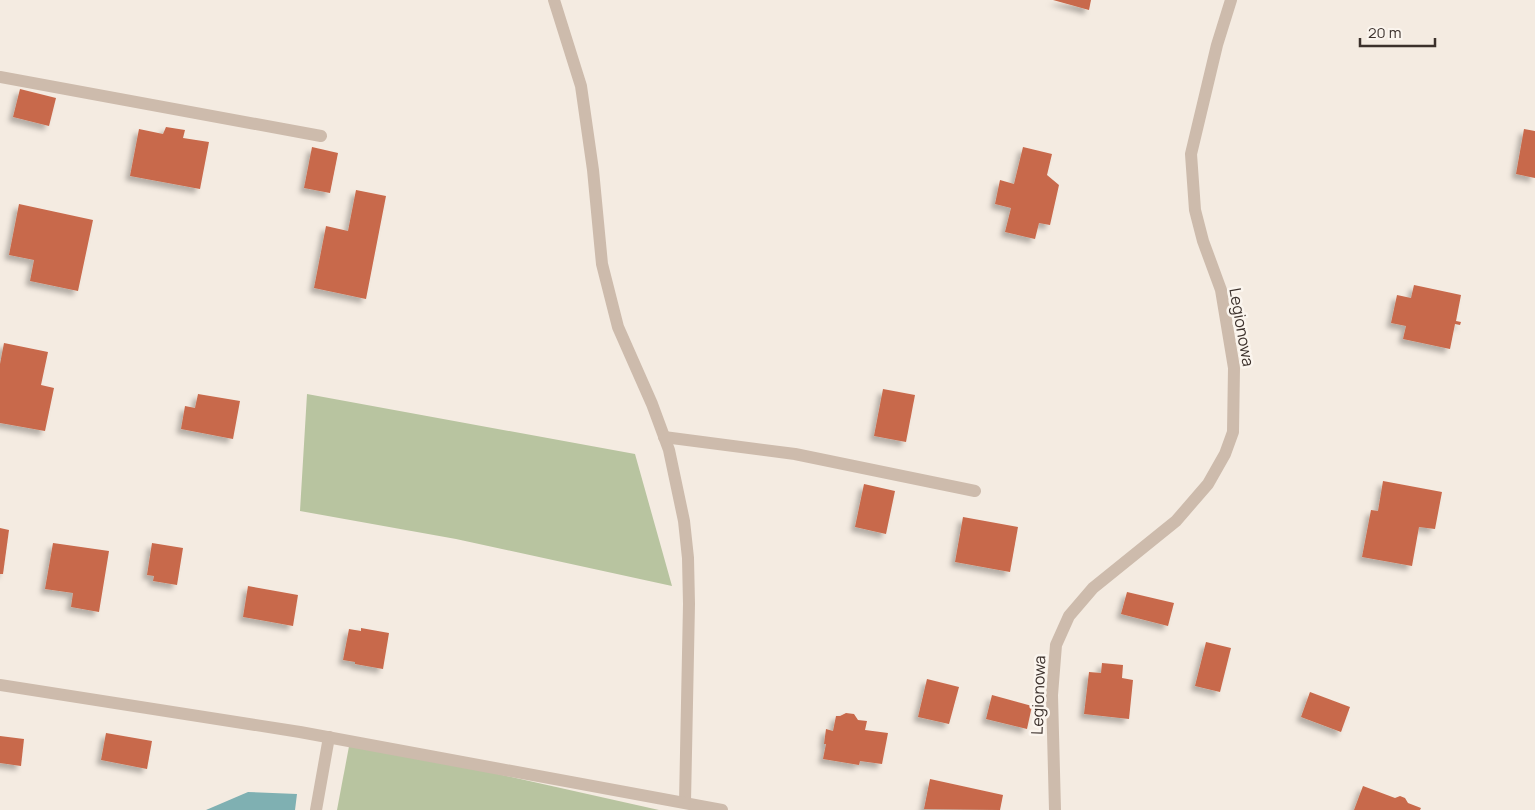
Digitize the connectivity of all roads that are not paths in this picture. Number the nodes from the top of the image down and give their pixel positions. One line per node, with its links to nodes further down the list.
1 (554, 0): 5 (street)
2 (1231, 0): 12 (street, Legionowa)
3 (0, 77): 4 (street)
4 (321, 136)
5 (664, 437): 6 (street); 9 (street)
6 (975, 491)
7 (0, 685): 8 (street)
8 (329, 737): 9 (street); 10 (street)
9 (685, 802): 11 (street)
10 (316, 810)
11 (722, 810)
12 (1055, 810)

